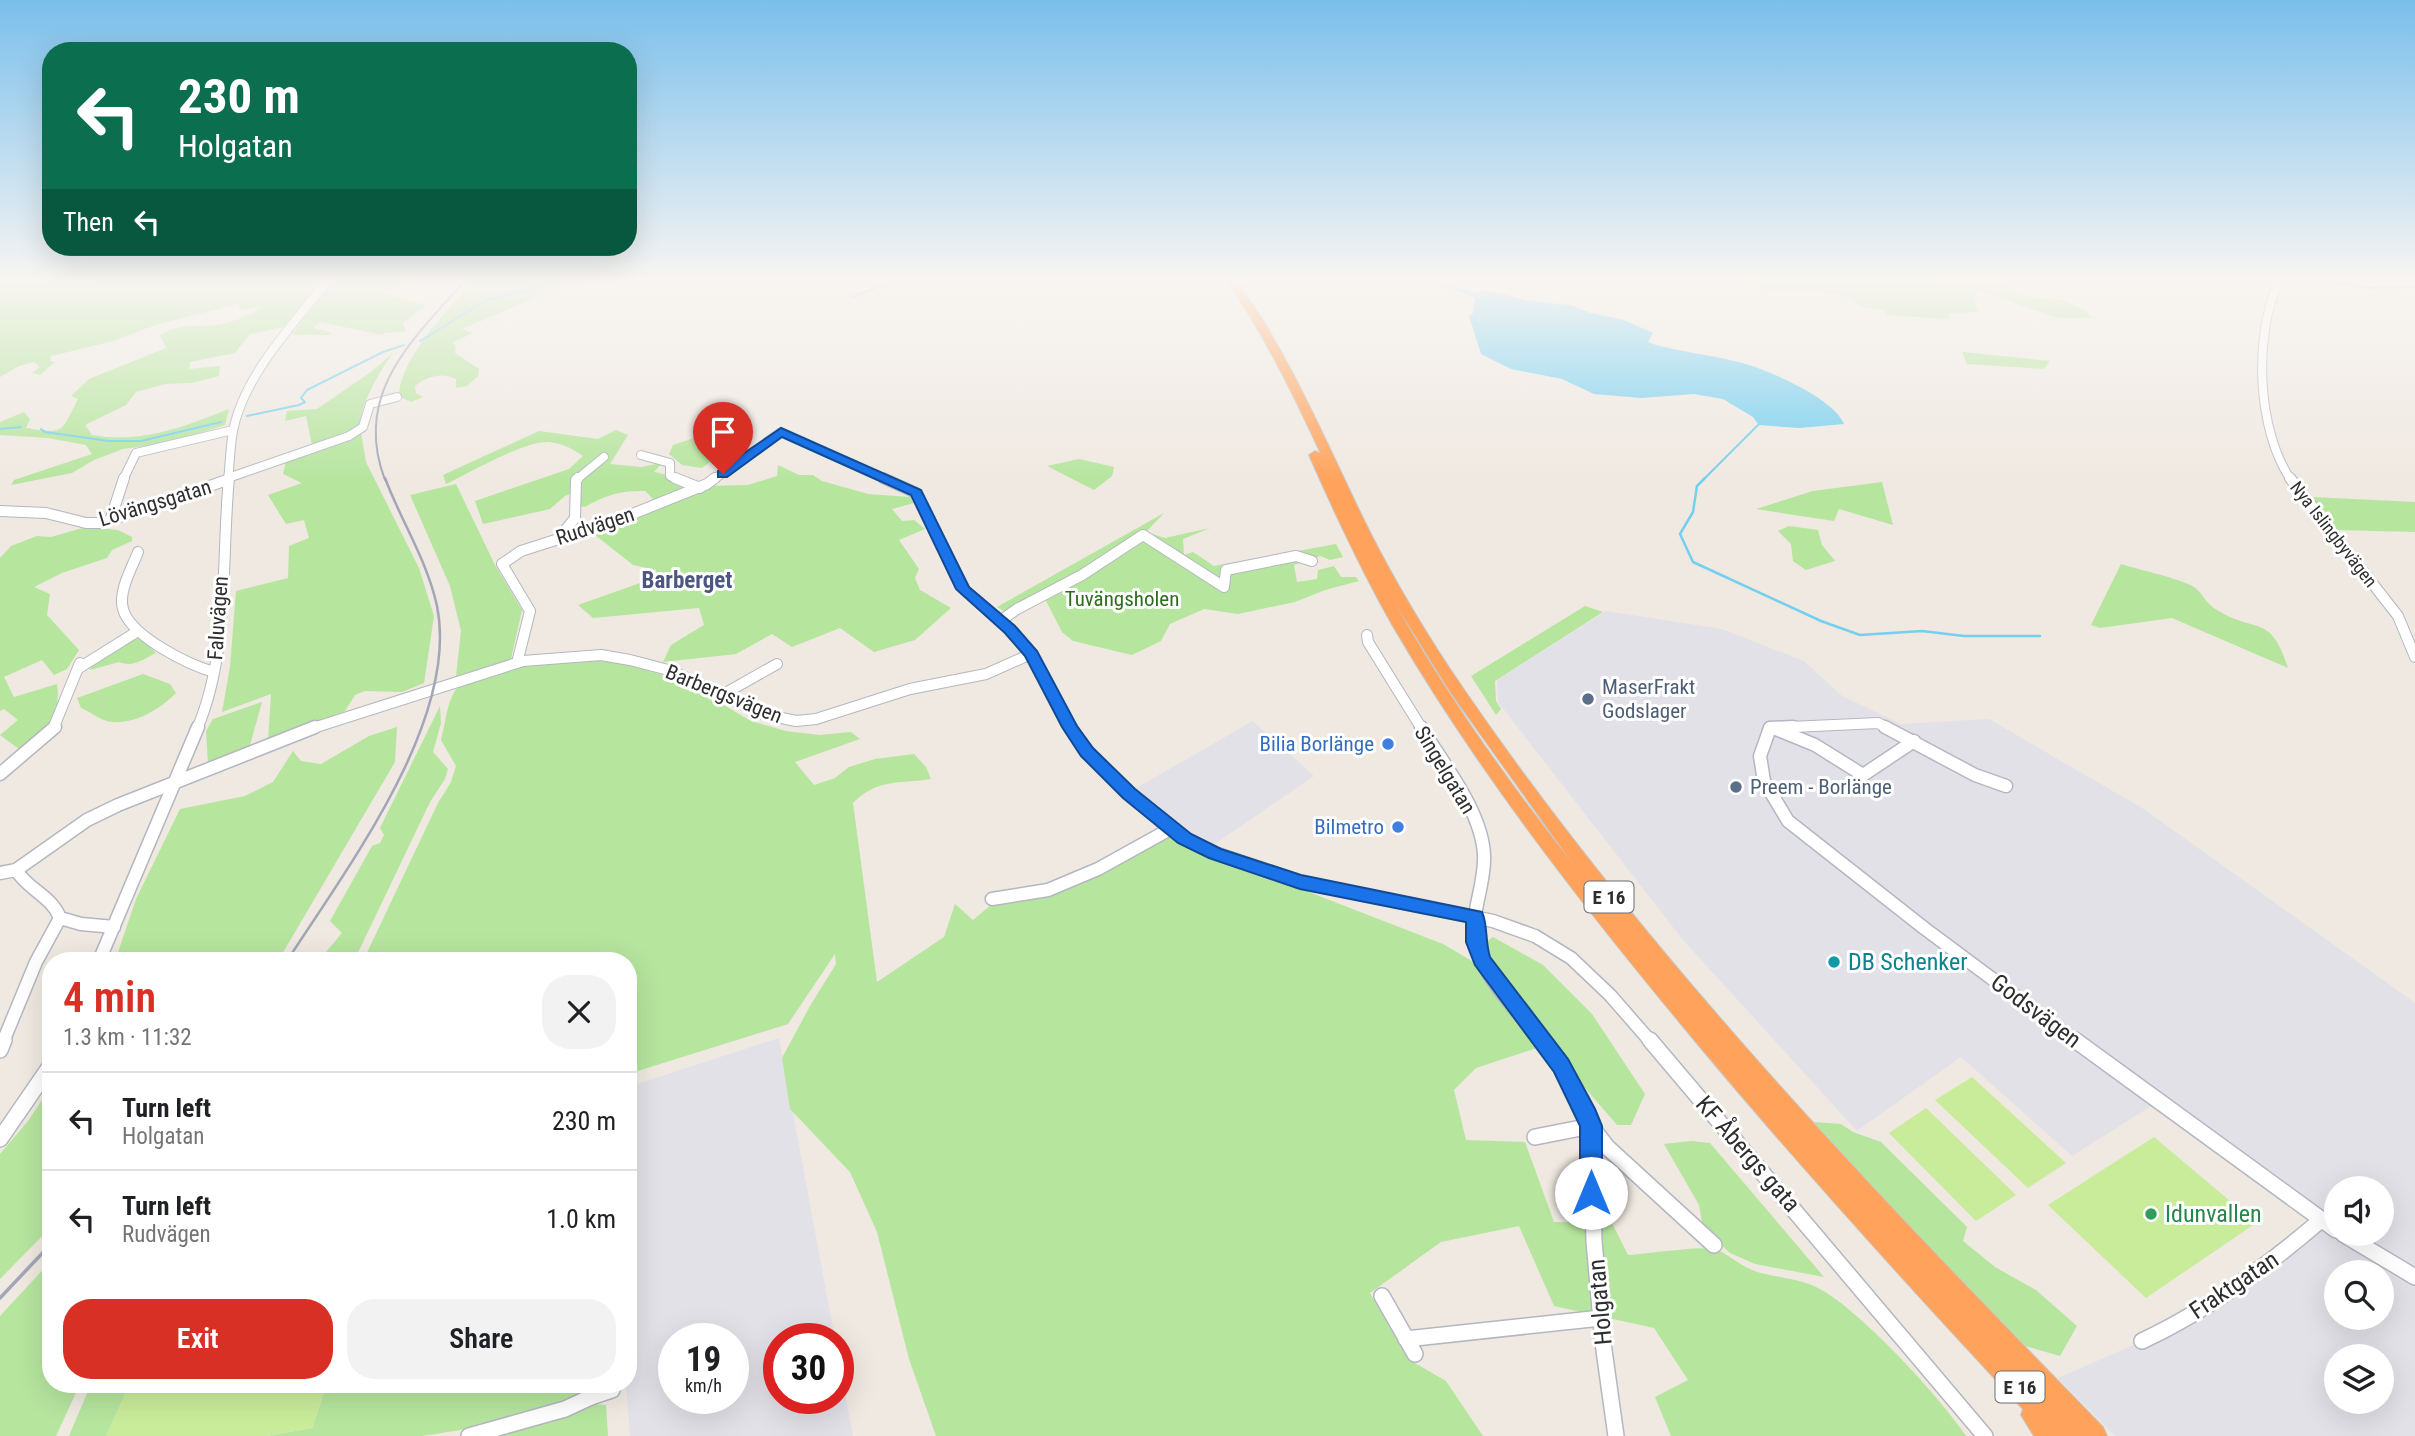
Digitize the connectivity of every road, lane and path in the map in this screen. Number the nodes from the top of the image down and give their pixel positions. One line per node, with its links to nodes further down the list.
1 (276, 348): 6 (street, Faluvägen)
2 (1264, 348): 51 (highway, E 16)
3 (1275, 348): 61 (highway, E 16)
4 (2264, 348): 20 (street, Nya Islingbyvägen)
5 (397, 397): 9 (street, Lövängsgatan)
6 (233, 430): 9 (street, Faluvägen); 12 (street)
7 (641, 455): 10 (street)
8 (604, 457): 13 (street)
9 (228, 479): 12 (street, Lövängsgatan); 23 (street, Faluvägen)
10 (700, 488): 13 (street, Rudvägen); 16 (street, Rudvägen)
11 (0, 511): 12 (street, Lövängsgatan)
12 (110, 521)
13 (560, 538): 21 (street, Rudvägen)
14 (138, 552): 17 (street)
15 (1312, 561): 16 (street)
16 (1000, 621): 19 (street)
17 (138, 631): 23 (street); 27 (street)
18 (1367, 635): 34 (street, Singelgatan)
19 (1031, 654): 24 (street, Barbergsvägen); 30 (street)
20 (2415, 657)
21 (517, 663): 24 (street, Barbergsvägen); 28 (street, Barbergsvägen)
22 (777, 664): 24 (street)
23 (214, 672): 28 (street, Faluvägen)
24 (722, 695)
25 (1770, 728): 26 (street); 26 (street); 44 (street, Godsvägen)
26 (1914, 741): 29 (street)
27 (0, 775)
28 (177, 782): 31 (street, Barbergsvägen); 36 (street, Faluvägen)
29 (2006, 786)
30 (1172, 828): 33 (street); 34 (street)
31 (16, 870): 32 (street); 35 (street)
32 (0, 873)
33 (992, 899)
34 (1476, 917): 41 (street, Holgatan); 58 (street, KF Åbergs gata)
35 (60, 918): 36 (street); 38 (street)
36 (114, 927): 37 (street, Faluvägen)
37 (103, 952)
38 (0, 1051)
39 (42, 1077): 40 (street)
40 (7, 1122): 43 (street)
41 (1591, 1126): 42 (street); 46 (street, Holgatan); 50 (street, Holgatan)
42 (1535, 1137)
43 (0, 1139)
44 (2321, 1220): 45 (street, Godsvägen); 53 (street, Fraktgatan)
45 (2324, 1222)
46 (1714, 1245)
47 (2363, 1246): 48 (street)
48 (2415, 1277)
49 (1382, 1296): 52 (street)
50 (1601, 1318): 52 (street); 57 (street, Holgatan)
51 (1973, 1338): 59 (highway); 60 (highway, E 16)
52 (1406, 1339): 54 (street)
53 (2142, 1341)
54 (1415, 1354)
55 (594, 1393): 56 (street)
56 (469, 1436)
57 (1616, 1436)
58 (1985, 1436)
59 (2050, 1436)
60 (2066, 1436)
61 (2094, 1436)

